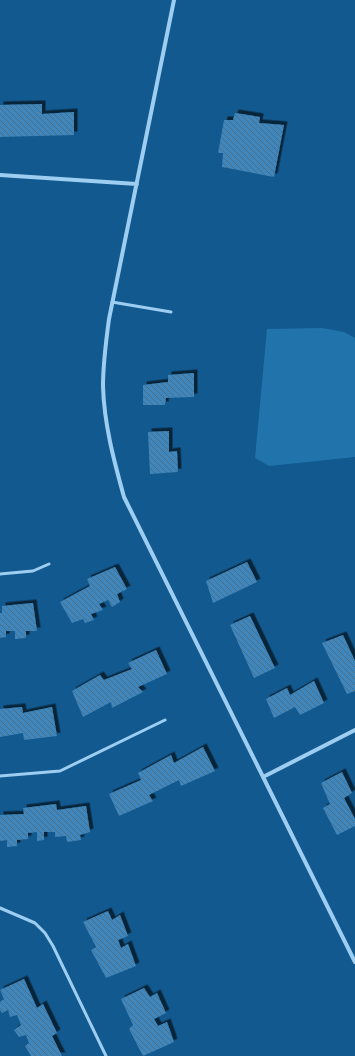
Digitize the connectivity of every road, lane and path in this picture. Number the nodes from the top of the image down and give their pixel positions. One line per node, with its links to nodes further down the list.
1 (174, 0): 3 (street)
2 (0, 175): 3 (street)
3 (137, 184): 4 (street)
4 (112, 302): 5 (lane); 11 (street)
5 (170, 312)
6 (48, 564): 7 (lane)
7 (0, 574)
8 (165, 720): 10 (lane)
9 (355, 730): 11 (street)
10 (0, 776)
11 (263, 777): 13 (street)
12 (0, 908): 14 (lane)
13 (355, 962)
14 (106, 1056)

